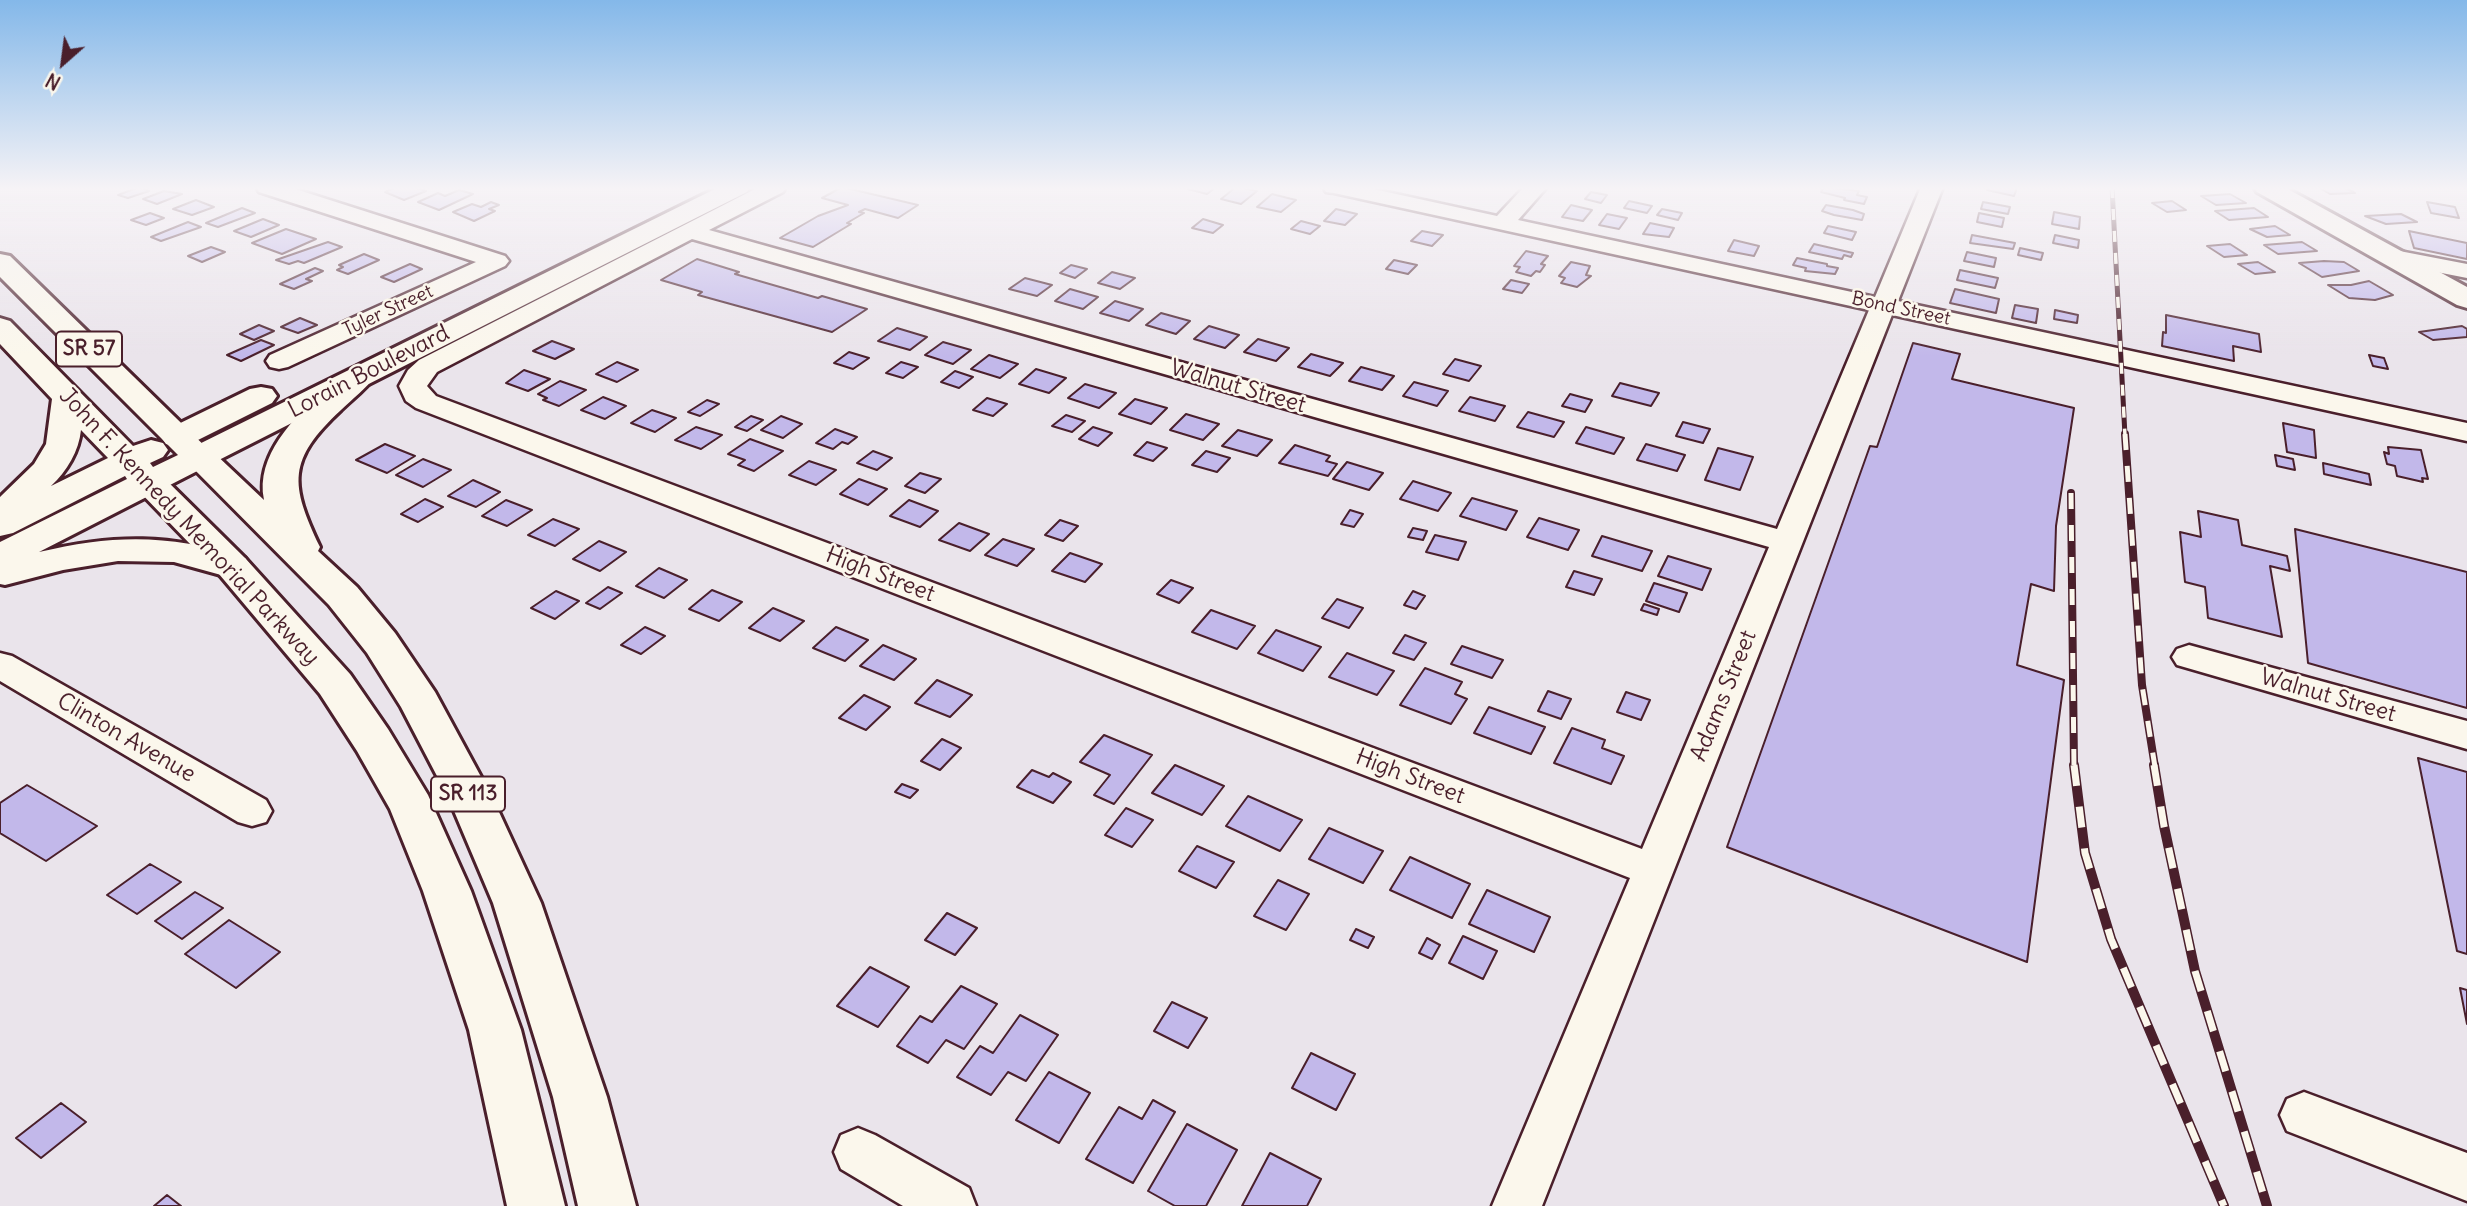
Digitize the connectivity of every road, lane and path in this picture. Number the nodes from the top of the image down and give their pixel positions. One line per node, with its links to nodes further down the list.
1 (442, 243): 15 (street, Tyler Street)
2 (585, 243): 19 (main road, Lorain Boulevard)
3 (625, 243): 16 (main road, Lorain Boulevard)
4 (665, 243): 32 (street, High Street)
5 (732, 243): 23 (street, Walnut Street)
6 (1593, 243): 13 (street, Bond Street)
7 (1909, 243): 13 (street, Adams Street)
8 (2366, 243): 9 (main road)
9 (2389, 256): 11 (street); 12 (main road)
10 (0, 262): 19 (main road, SR 57)
11 (2467, 271)
12 (2467, 299)
13 (1883, 305): 18 (street, Bond Street); 23 (street, Adams Street)
14 (0, 327): 17 (main road, John F. Kennedy Memorial Parkway / SR 57)
15 (279, 361)
16 (360, 376): 19 (main road, Lorain Boulevard); 25 (main road)
17 (68, 398): 20 (main road, John F. Kennedy Memorial Parkway / SR 113); 21 (main road, SR 57)
18 (2467, 432)
19 (189, 447): 20 (main road, Lorain Boulevard); 25 (main road, SR 113)
20 (139, 472): 22 (main road, Lorain Boulevard); 24 (main road, Lorain Boulevard); 26 (main road, John F. Kennedy Memorial Parkway / SR 113)
21 (0, 515)
22 (0, 525)
23 (1787, 542): 32 (street, Adams Street)
24 (0, 557)
25 (309, 562): 37 (main road, SR 113)
26 (232, 566): 27 (main road); 36 (main road, John F. Kennedy Memorial Parkway / SR 113)
27 (0, 574)
28 (2189, 657): 30 (street, Walnut Street)
29 (0, 666): 31 (street, Clinton Avenue)
30 (2467, 736)
31 (252, 811)
32 (1653, 870): 39 (street, Adams Street)
33 (2304, 1115): 35 (street)
34 (858, 1152): 38 (street)
35 (2467, 1177)
36 (536, 1206)
37 (607, 1206)
38 (951, 1206)
39 (1517, 1206)

